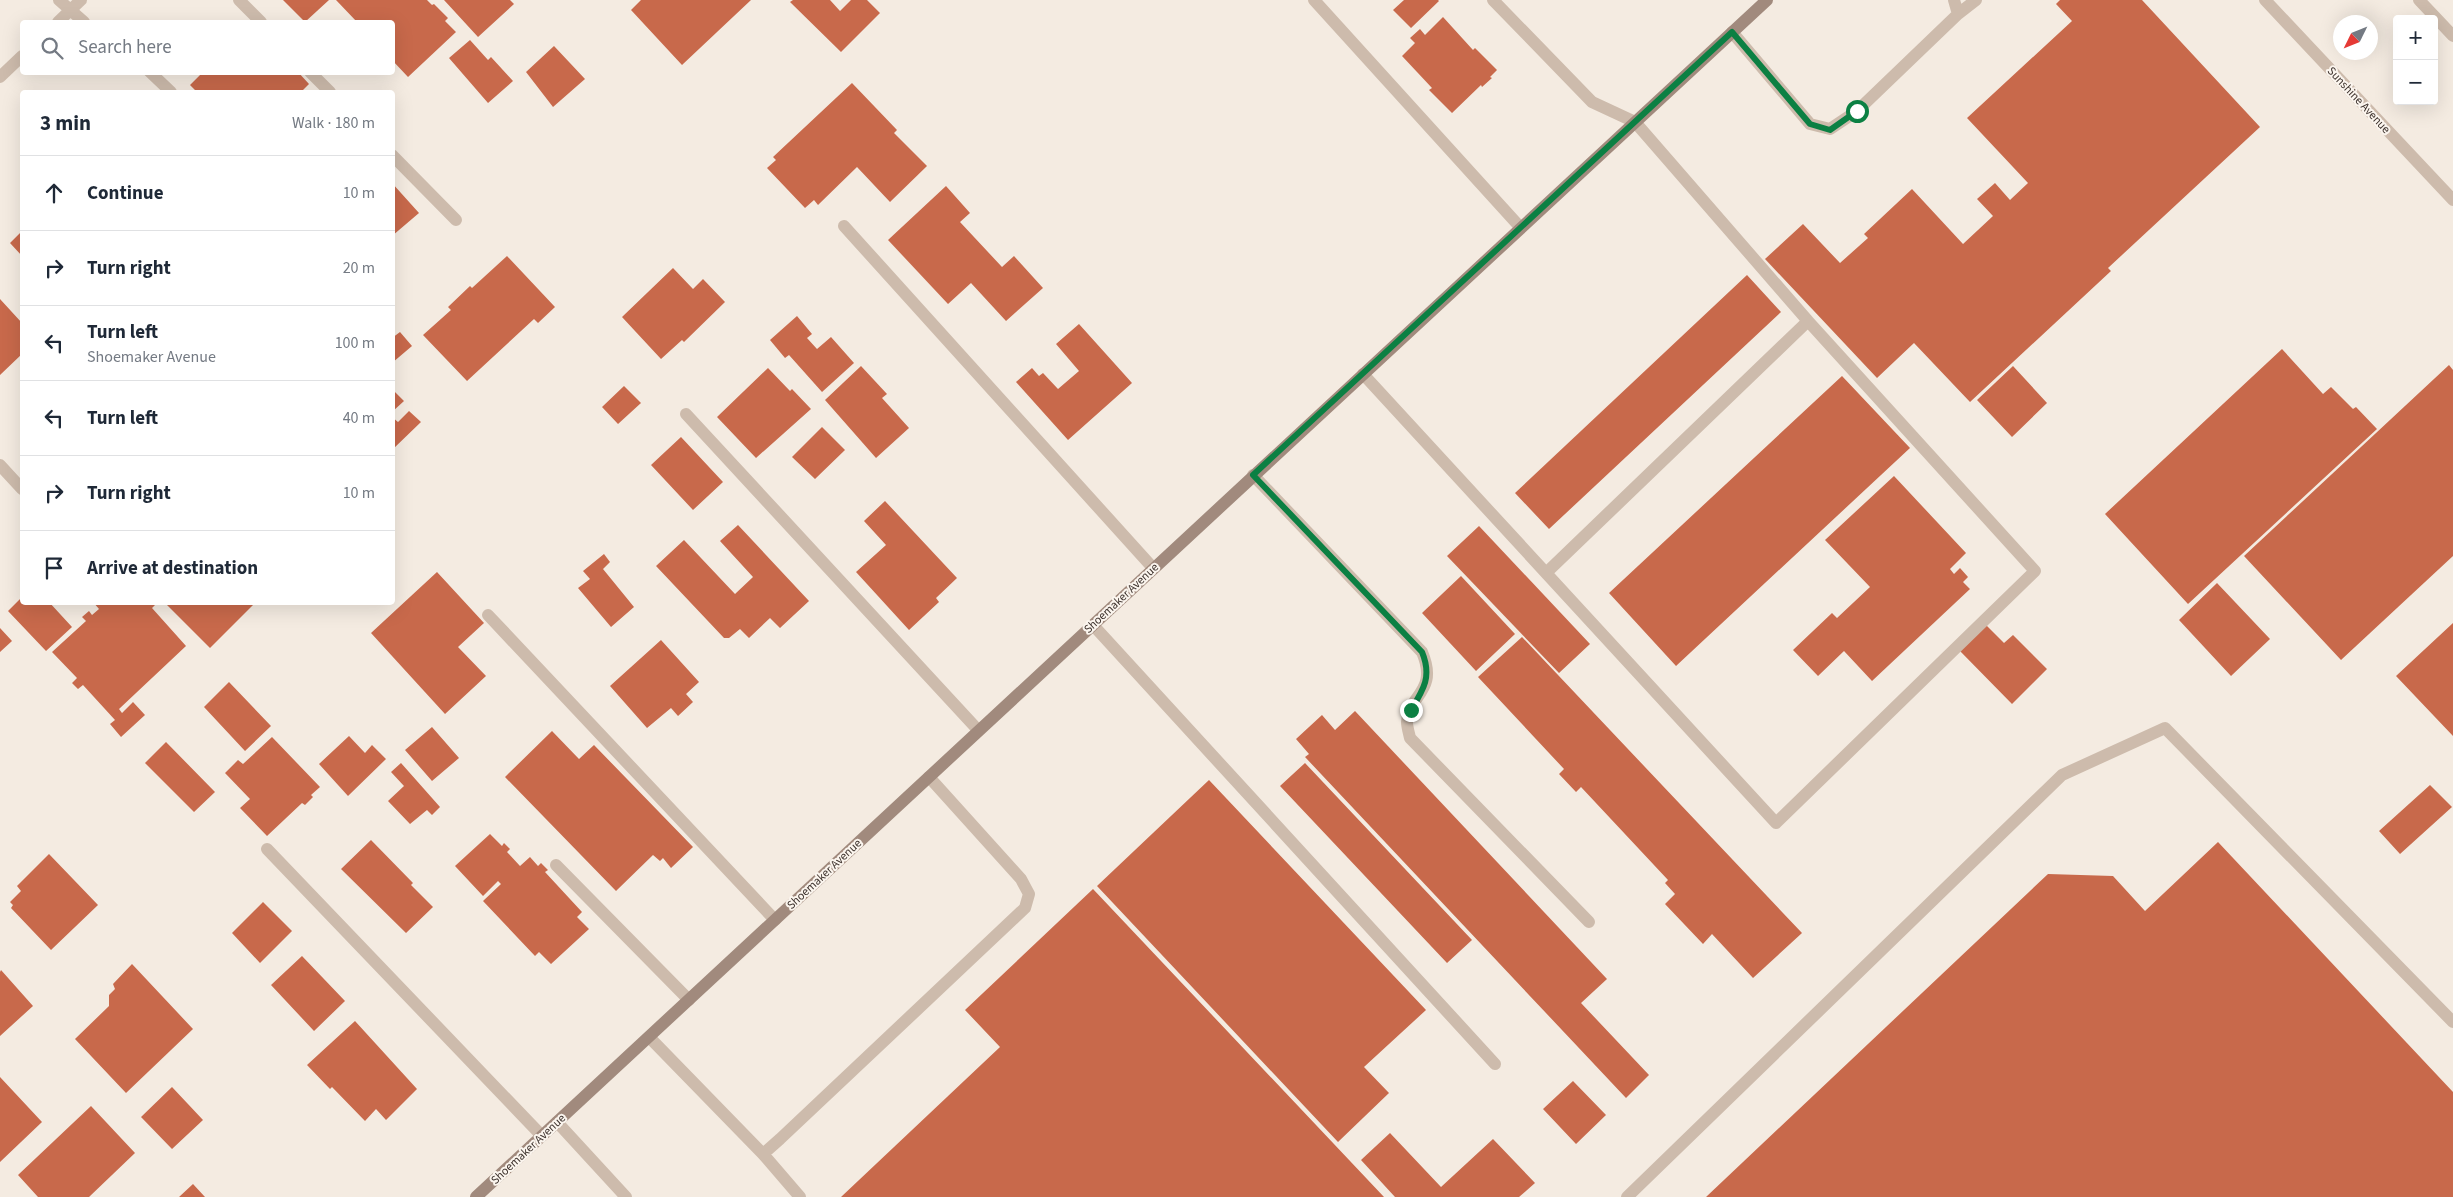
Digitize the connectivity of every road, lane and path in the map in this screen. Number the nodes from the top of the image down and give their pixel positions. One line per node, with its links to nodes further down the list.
1 (59, 0): 11 (street)
2 (81, 0): 11 (street)
3 (239, 0): 15 (street)
4 (1314, 0): 29 (street)
5 (1494, 0): 24 (street)
6 (1767, 0): 16 (main road, Shoemaker Avenue)
7 (1954, 0): 12 (street)
8 (1976, 0): 12 (street)
9 (2265, 0): 26 (street, Sunshine Avenue)
10 (2420, 0): 17 (street)
11 (69, 11): 13 (street); 14 (street)
12 (1958, 14): 16 (street)
13 (60, 20)
14 (81, 20)
15 (259, 20)
16 (1732, 32): 24 (main road, Shoemaker Avenue)
17 (2453, 36)
18 (20, 58): 21 (street)
19 (153, 75): 22 (street)
20 (313, 75): 23 (street)
21 (0, 77)
22 (169, 90)
23 (328, 90)
24 (1635, 122): 29 (main road, Shoemaker Avenue); 30 (street)
25 (395, 159): 27 (street)
26 (2453, 200)
27 (456, 220)
28 (844, 226): 36 (street)
29 (1520, 227): 31 (main road, Shoemaker Avenue)
30 (1808, 321): 37 (street); 37 (street)
31 (1363, 374): 34 (main road, Shoemaker Avenue); 37 (street)
32 (686, 414): 40 (street)
33 (0, 465): 35 (street)
34 (1253, 475): 36 (main road, Shoemaker Avenue); 45 (street)
35 (20, 487)
36 (1153, 568): 39 (main road, Shoemaker Avenue)
37 (1546, 573)
38 (488, 615): 44 (street)
39 (1093, 625): 40 (main road, Shoemaker Avenue); 49 (street)
40 (978, 730): 41 (main road, Shoemaker Avenue)
41 (929, 776): 44 (main road, Shoemaker Avenue); 52 (street)
42 (267, 849): 51 (street)
43 (556, 864): 46 (street)
44 (775, 920): 46 (main road, Shoemaker Avenue)
45 (1589, 922)
46 (689, 1000): 48 (main road, Shoemaker Avenue)
47 (2453, 1022): 56 (street)
48 (649, 1037): 50 (main road, Shoemaker Avenue); 52 (street)
49 (1495, 1064)
50 (557, 1122): 51 (main road, Shoemaker Avenue); 54 (street)
51 (542, 1136): 53 (main road, Shoemaker Avenue)
52 (763, 1154): 55 (street)
53 (476, 1197)
54 (626, 1197)
55 (800, 1197)
56 (1627, 1197)

